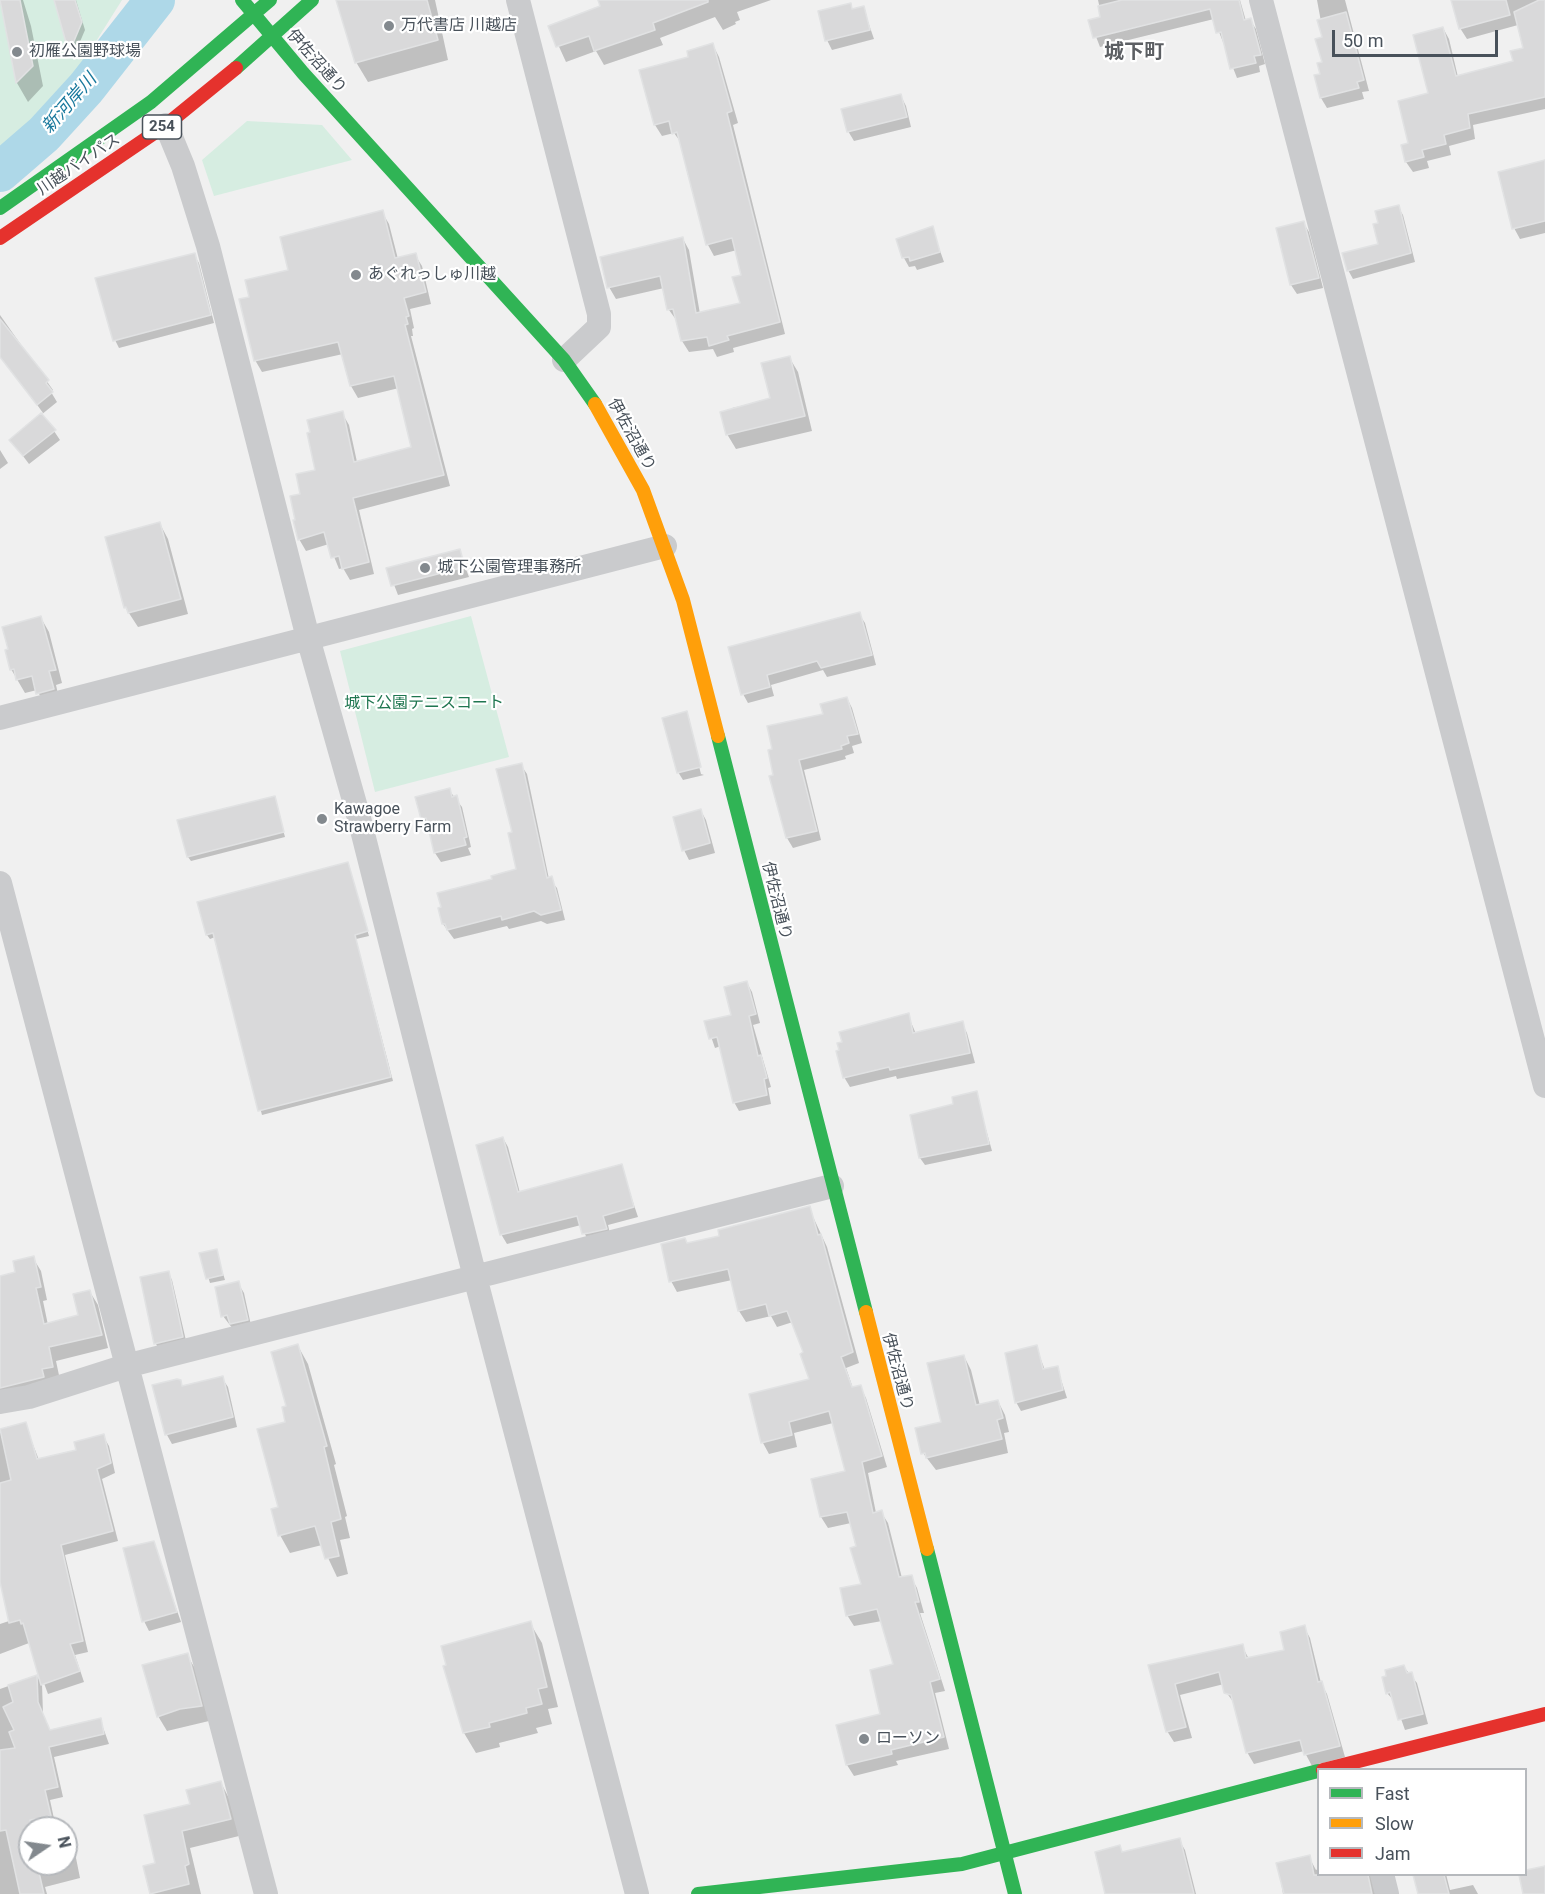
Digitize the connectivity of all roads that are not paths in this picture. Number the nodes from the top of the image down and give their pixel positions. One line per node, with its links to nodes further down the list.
1 (242, 0): 6 (main road, 伊佐沼通り)
2 (270, 0): 6 (main road, 川越バイパス / 254)
3 (312, 0): 7 (main road, 川越バイパス / 254)
4 (518, 0): 11 (street)
5 (1261, 0): 16 (street)
6 (254, 15): 7 (main road, 伊佐沼通り); 9 (main road, 川越バイパス / 254)
7 (272, 36): 8 (main road, 川越バイパス / 254); 11 (main road, 伊佐沼通り)
8 (166, 124): 10 (main road, 川越バイパス / 254); 13 (street)
9 (0, 208)
10 (0, 238)
11 (564, 360): 12 (main road, 伊佐沼通り)
12 (665, 546): 13 (street); 17 (main road, 伊佐沼通り)
13 (308, 638): 14 (street); 18 (street)
14 (0, 718)
15 (0, 883): 19 (street)
16 (1545, 1086)
17 (832, 1186): 18 (street); 25 (main road, 伊佐沼通り)
18 (475, 1277): 19 (street); 28 (street)
19 (126, 1366): 20 (street); 27 (street)
20 (0, 1402)
21 (1545, 1714): 22 (main road)
22 (1353, 1766): 23 (main road)
23 (1337, 1768)
24 (1317, 1771): 25 (main road)
25 (1005, 1854): 29 (main road); 30 (main road, 伊佐沼通り)
26 (1382, 1876): 31 (street)
27 (266, 1894)
28 (637, 1894)
29 (698, 1894)
30 (1015, 1894)
31 (1387, 1894)

